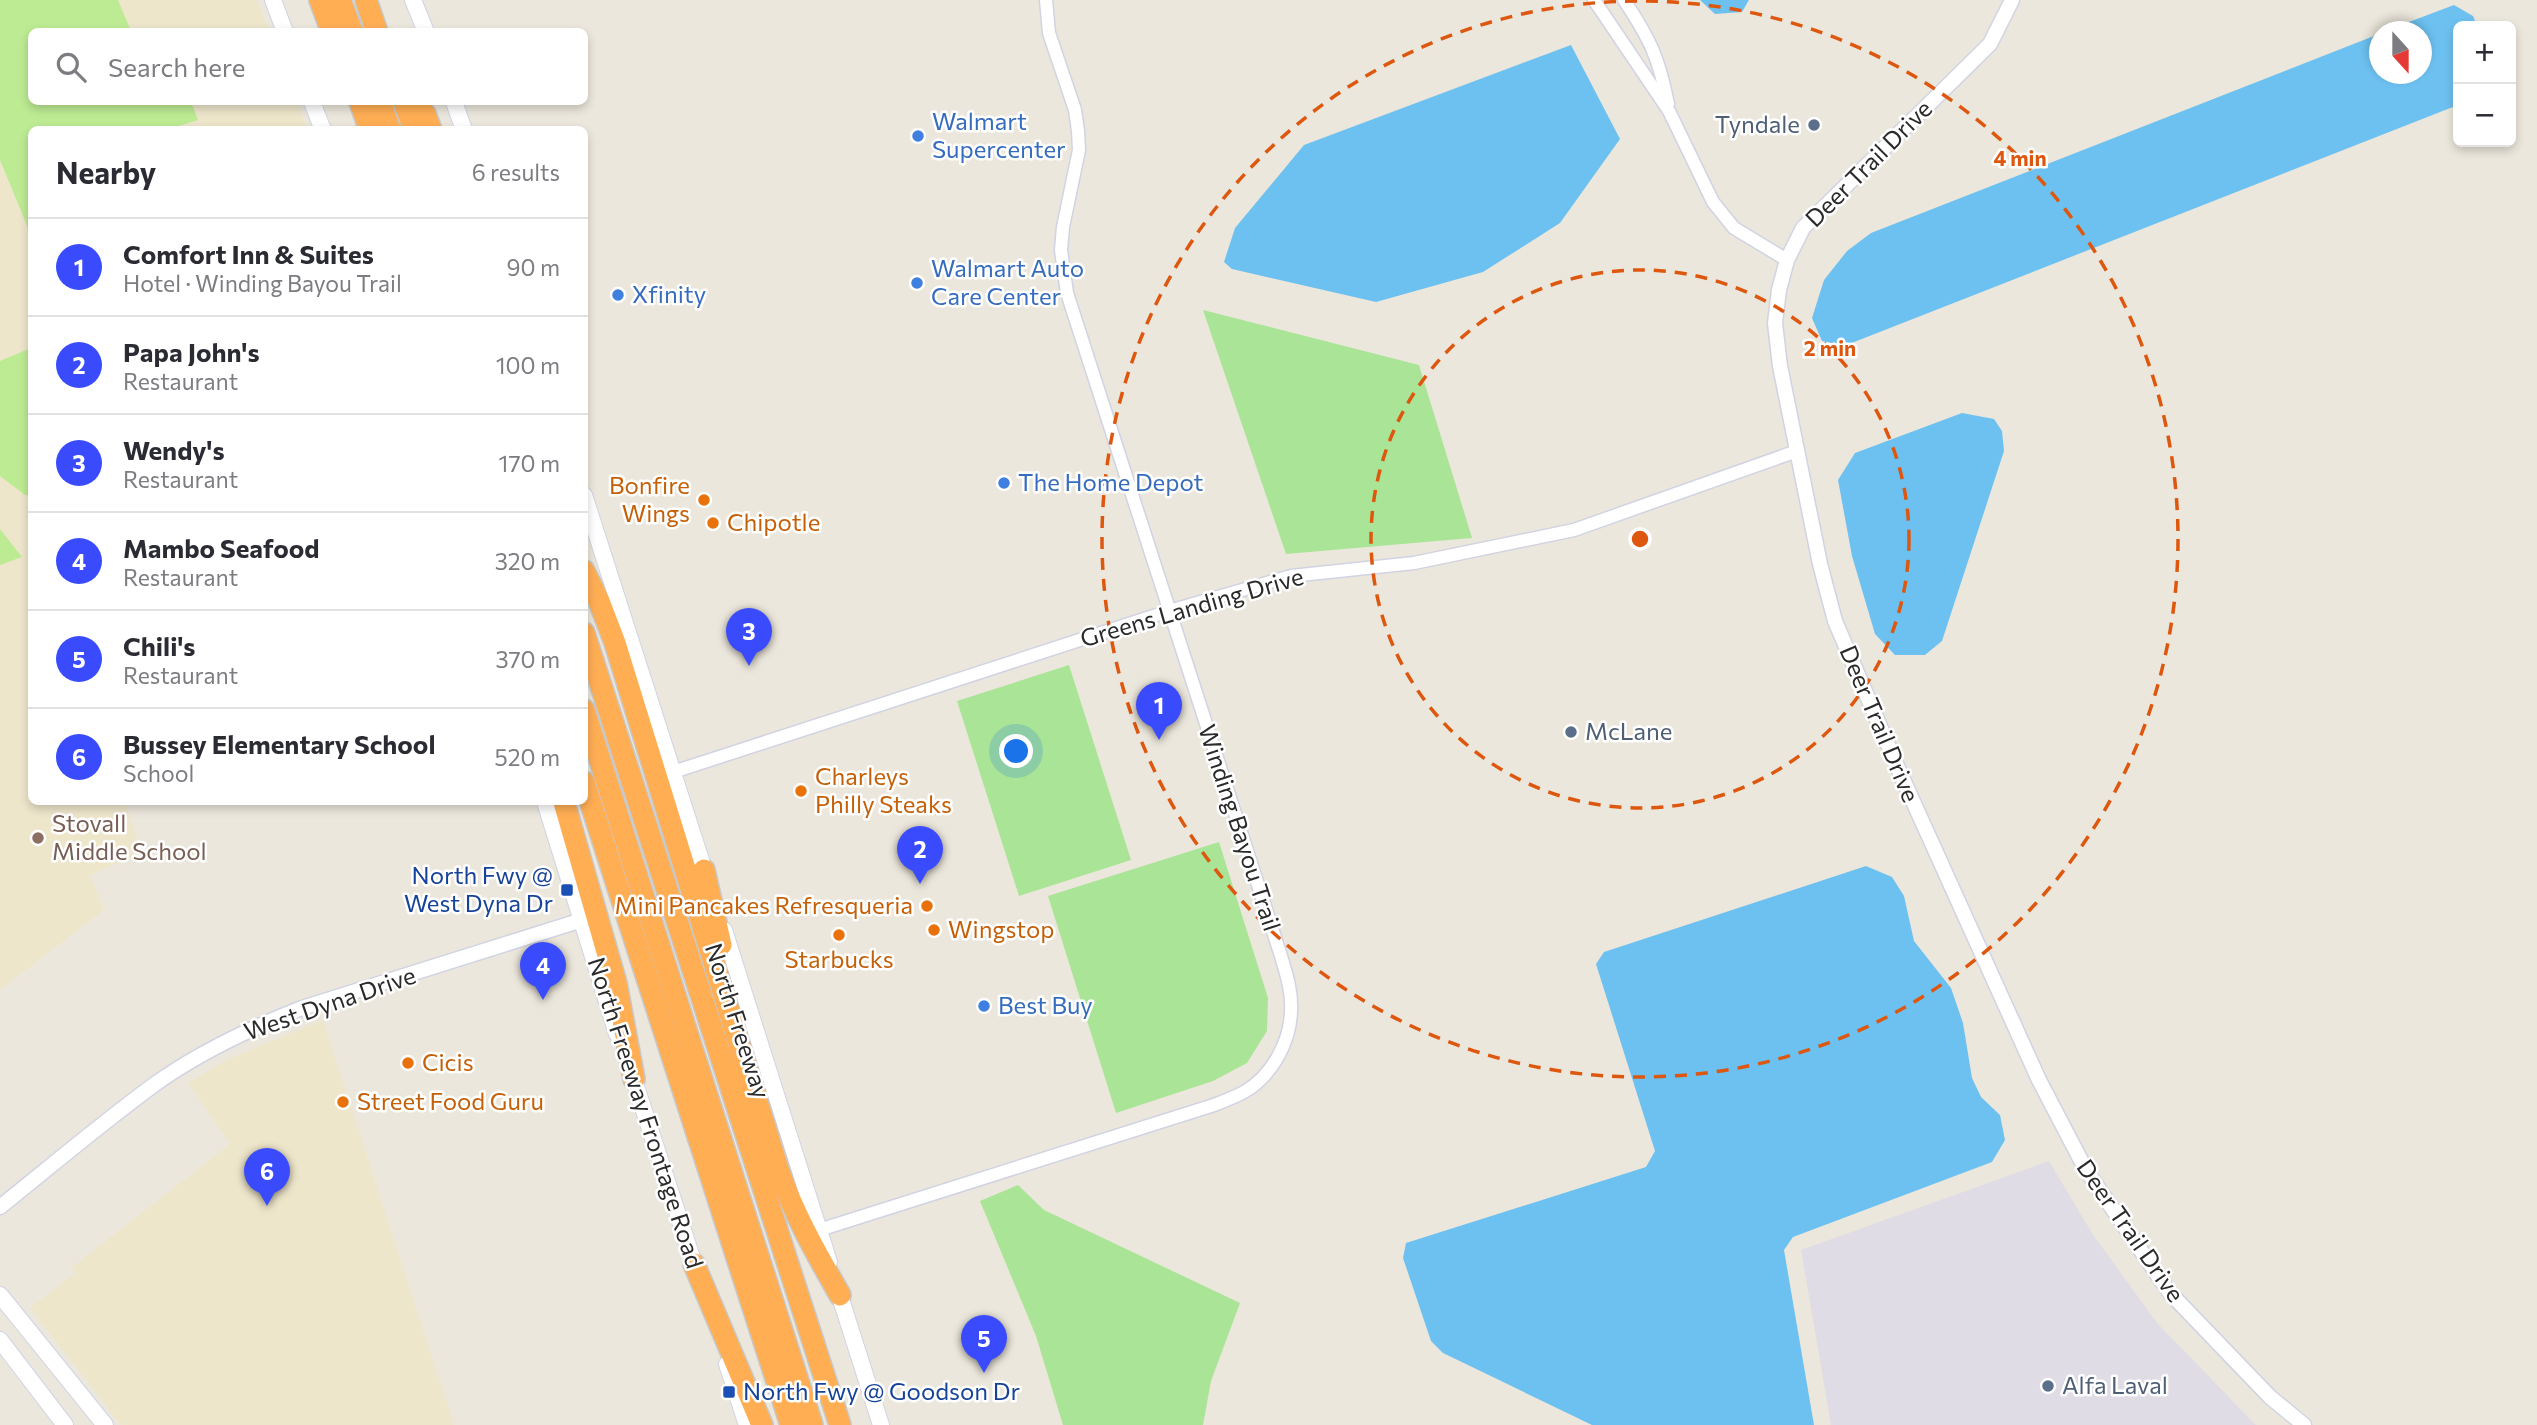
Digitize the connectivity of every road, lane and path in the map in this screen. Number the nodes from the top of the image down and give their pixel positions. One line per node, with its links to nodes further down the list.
1 (273, 0): 10 (main road)
2 (320, 0): 11 (highway)
3 (340, 0): 12 (highway)
4 (366, 0): 13 (highway)
5 (413, 0): 14 (main road)
6 (1046, 0): 30 (street, Winding Bayou Trail)
7 (1594, 0): 19 (street)
8 (1625, 0): 19 (street)
9 (2012, 0): 26 (street, Deer Trail Drive)
10 (284, 28)
11 (330, 28)
12 (350, 28)
13 (376, 28)
14 (424, 28)
15 (313, 105): 21 (main road)
16 (405, 105): 23 (highway)
17 (418, 105): 24 (highway)
18 (455, 105): 25 (main road)
19 (1669, 111): 26 (street)
20 (368, 116): 22 (highway)
21 (321, 126)
22 (384, 126)
23 (413, 126)
24 (430, 126)
25 (463, 126)
26 (1787, 260): 27 (street, Deer Trail Drive)
27 (1797, 451): 30 (street, Greens Landing Drive); 55 (street, Deer Trail Drive)
28 (588, 507): 33 (main road)
29 (588, 580): 40 (highway)
30 (1169, 611): 33 (street, Greens Landing Drive); 42 (street, Winding Bayou Trail)
31 (588, 645): 53 (highway, North Freeway)
32 (588, 719): 52 (highway, North Freeway)
33 (673, 772): 37 (main road)
34 (588, 794): 51 (highway)
35 (546, 805): 38 (main road, North Freeway Frontage Road)
36 (565, 805): 39 (highway)
37 (704, 870): 40 (highway); 42 (main road)
38 (582, 920): 39 (main road, North Freeway Frontage Road); 41 (street, West Dyna Drive)
39 (634, 1079): 43 (main road, North Freeway Frontage Road)
40 (751, 1084): 44 (highway)
41 (0, 1207)
42 (819, 1230): 44 (main road)
43 (694, 1264): 49 (main road, North Freeway Frontage Road); 50 (highway)
44 (840, 1294): 54 (main road)
45 (0, 1295): 48 (main road)
46 (0, 1340): 47 (main road)
47 (65, 1425)
48 (105, 1425)
49 (747, 1425)
50 (762, 1425)
51 (791, 1425)
52 (812, 1425)
53 (840, 1425)
54 (881, 1425)
55 (2304, 1425)

